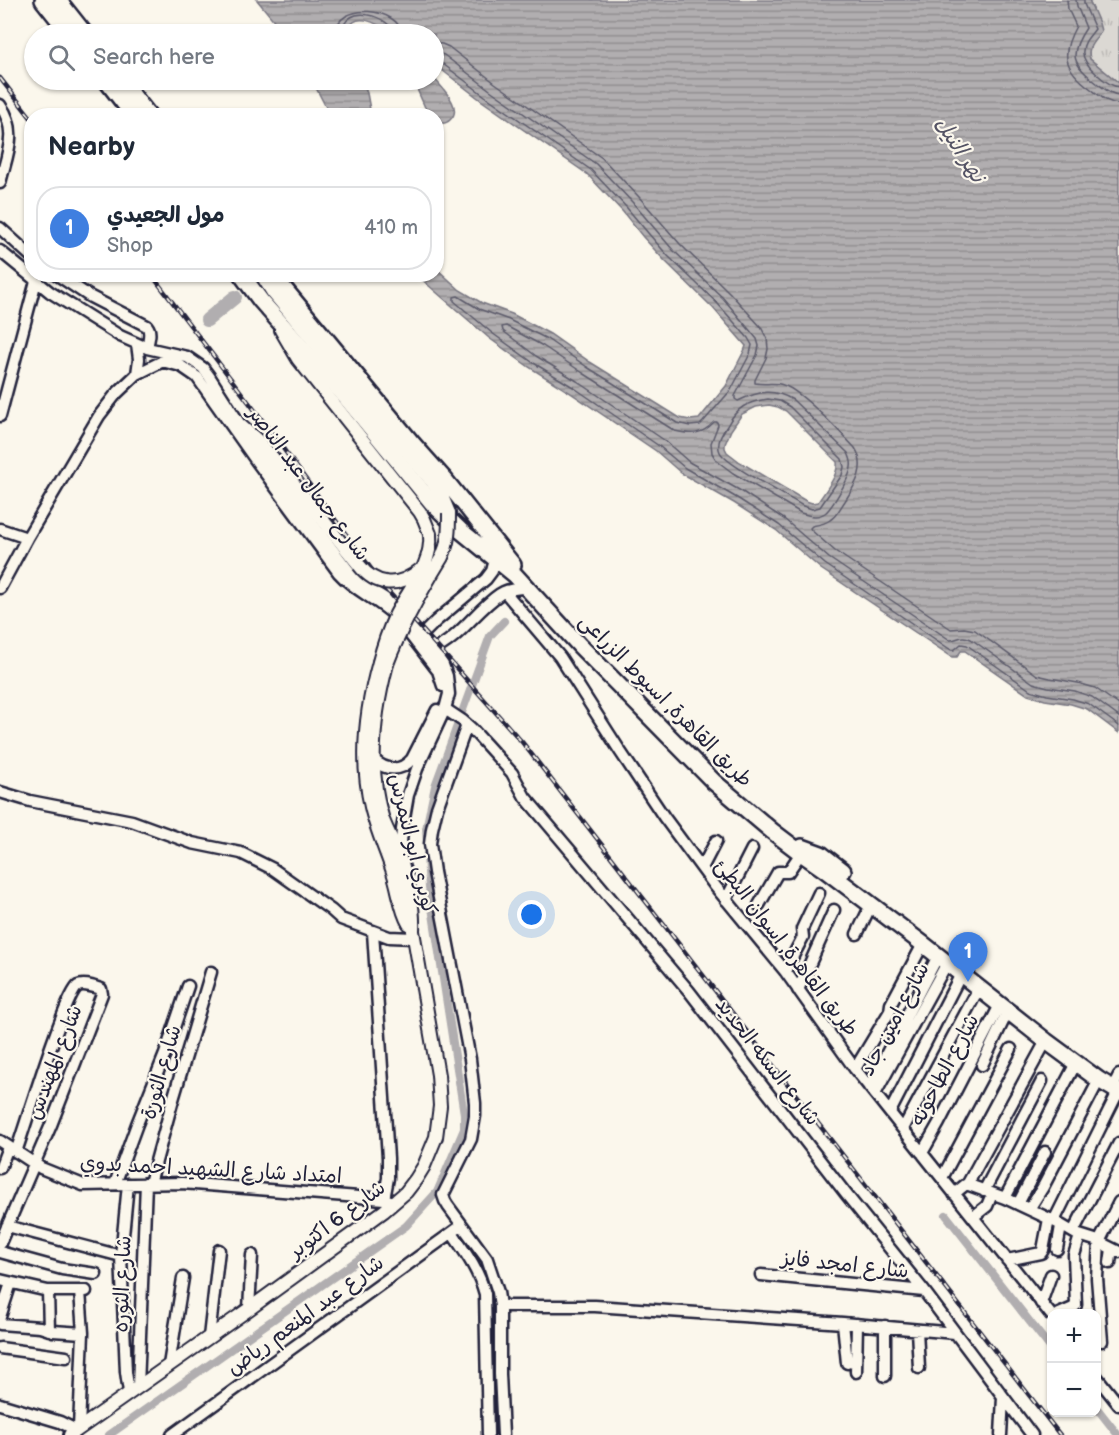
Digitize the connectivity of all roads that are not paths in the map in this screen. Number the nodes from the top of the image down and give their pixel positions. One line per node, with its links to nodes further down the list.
1 (43, 0): 3 (highway)
2 (58, 0): 4 (highway)
3 (62, 24)
4 (77, 24)
5 (114, 90): 7 (highway)
6 (129, 90): 8 (highway)
7 (128, 108)
8 (143, 108)
9 (3, 109): 10 (street)
10 (0, 183)
11 (0, 228): 12 (street)
12 (24, 250)
13 (0, 251): 14 (street, شارع جمال عبد الناصر)
14 (24, 271)
15 (36, 282): 27 (street)
16 (37, 282): 22 (street, شارع جمال عبد الناصر)
17 (68, 282): 21 (street)
18 (247, 282): 23 (highway, طريق القاهرة, اسيوط الزراعى)
19 (266, 282): 40 (main road, كوبري ابو النمرس, bridge)
20 (279, 282): 74 (highway, طريق القاهرة, اسيوط الزراعى)
21 (89, 296): 22 (street); 24 (street)
22 (81, 312): 24 (street, شارع جمال عبد الناصر)
23 (278, 320): 33 (highway, طريق القاهرة, اسيوط الزراعى); 34 (main road, كوبري ابو النمرس, bridge)
24 (142, 346): 25 (street, شارع جمال عبد الناصر); 28 (street)
25 (179, 355): 26 (street); 30 (street, شارع جمال عبد الناصر)
26 (162, 361): 28 (street); 43 (street, شارع جمال عبد الناصر)
27 (5, 372): 29 (street)
28 (137, 374): 32 (street)
29 (0, 416)
30 (241, 426): 34 (main road, bridge); 38 (street, شارع جمال عبد الناصر)
31 (0, 529): 32 (street)
32 (27, 538): 35 (street)
33 (492, 567): 36 (highway, طريق القاهرة, اسيوط الزراعى); 38 (street)
34 (423, 568): 40 (main road, كوبري ابو النمرس, bridge)
35 (0, 588)
36 (528, 588): 37 (street); 47 (highway, طريق القاهرة, اسيوط الزراعى)
37 (504, 592): 39 (street); 49 (street, طريق القاهرة, اسوان البطئ)
38 (421, 636): 39 (street, شارع جمال عبد الناصر)
39 (433, 650): 41 (street, شارع جمال عبد الناصر)
40 (383, 663): 43 (main road, كوبري ابو النمرس); 56 (main road, كوبري ابو النمرس)
41 (448, 711): 42 (street, شارع السكه الحديد); 48 (street, شارع جمال عبد الناصر)
42 (465, 723): 99 (street); 117 (street, شارع السكه الحديد)
43 (374, 760): 48 (main road, كوبري ابو النمرس)
44 (0, 792): 55 (street)
45 (716, 841): 49 (street)
46 (752, 849): 51 (street)
47 (801, 853): 52 (street); 53 (highway, طريق القاهرة, اسيوط الزراعى)
48 (400, 858): 56 (main road, كوبري ابو النمرس)
49 (702, 868): 51 (street, طريق القاهرة, اسوان البطئ)
50 (819, 893): 60 (street)
51 (726, 900): 60 (street, طريق القاهرة, اسوان البطئ)
52 (759, 905)
53 (871, 905): 57 (street); 58 (highway, طريق القاهرة, اسيوط الزراعى)
54 (834, 910): 65 (street)
55 (373, 932): 56 (street); 92 (street)
56 (413, 934): 92 (main road, شارع 6 اكتوبر)
57 (857, 934)
58 (923, 944): 59 (highway, طريق القاهرة, اسيوط الزراعى); 71 (street)
59 (942, 960): 62 (highway, طريق القاهرة, اسيوط الزراعى); 75 (street)
60 (785, 971): 65 (street, طريق القاهرة, اسوان البطئ)
61 (211, 972): 85 (street, شارع الثورة)
62 (961, 974): 64 (highway, طريق القاهرة, اسيوط الزراعى); 76 (street)
63 (188, 986): 86 (street)
64 (979, 988): 66 (highway, طريق القاهرة, اسيوط الزراعى); 77 (street)
65 (798, 990): 71 (street, طريق القاهرة, اسوان البطئ)
66 (1004, 1008): 67 (highway, طريق القاهرة, اسيوط الزراعى); 70 (street); 81 (street, شارع الطاحونه)
67 (1046, 1041): 69 (highway, طريق القاهرة, اسيوط الزراعى); 88 (street)
68 (1011, 1049): 84 (street)
69 (1076, 1063): 72 (highway, طريق القاهرة, اسيوط الزراعى); 91 (street)
70 (982, 1065)
71 (855, 1069): 75 (street, طريق القاهرة, اسوان البطئ)
72 (1099, 1080): 74 (highway, طريق القاهرة, اسيوط الزراعى); 95 (street)
73 (1042, 1081): 89 (street)
74 (1118, 1085): 97 (street)
75 (872, 1090): 76 (street, طريق القاهرة, اسوان البطئ)
76 (890, 1112): 77 (street, طريق القاهرة, اسوان البطئ)
77 (903, 1129): 81 (street, طريق القاهرة, اسوان البطئ)
78 (1119, 1143): 100 (street)
79 (8, 1147): 82 (street, امتداد شارع الشهيد احمد بدوي); 82 (street, شارع المهندس); 83 (street)
80 (1045, 1152): 94 (street)
81 (922, 1153): 84 (street, طريق القاهرة, اسوان البطئ)
82 (34, 1165): 86 (street, امتداد شارع الشهيد احمد بدوي); 98 (street, شارع المهندس)
83 (0, 1168)
84 (942, 1178): 90 (street, طريق القاهرة, اسوان البطئ)
85 (148, 1183): 87 (street, امتداد شارع الشهيد احمد بدوي); 92 (street, امتداد شارع الشهيد احمد بدوي); 142 (street, شارع الثوره)
86 (115, 1184): 87 (street, امتداد شارع الشهيد احمد بدوي)
87 (128, 1184): 108 (street)
88 (967, 1185): 89 (street); 90 (street)
89 (988, 1192): 91 (street); 96 (street)
90 (954, 1194): 96 (street, طريق القاهرة, اسوان البطئ)
91 (1005, 1198): 94 (street)
92 (389, 1200): 120 (main road, شارع 6 اكتوبر)
93 (1119, 1202): 101 (street)
94 (1018, 1204): 95 (street)
95 (1029, 1209): 97 (street)
96 (973, 1217): 109 (street, طريق القاهرة, اسوان البطئ)
97 (1055, 1222): 100 (street); 103 (street); 109 (street)
98 (7, 1226): 102 (street, شارع المهندس); 108 (street)
99 (457, 1229): 119 (street); 147 (street, شارع عبد المنعم رياض); 148 (street)
100 (1076, 1234): 101 (street); 121 (street)
101 (1099, 1242): 105 (street); 133 (street)
102 (0, 1243)
103 (1057, 1249)
104 (219, 1250): 132 (street)
105 (1116, 1251): 110 (street)
106 (0, 1252): 111 (street)
107 (252, 1255): 120 (street)
108 (121, 1256): 142 (street)
109 (1007, 1260): 118 (street, طريق القاهرة, اسوان البطئ)
110 (1110, 1263)
111 (96, 1274)
112 (761, 1275): 117 (street, شارع امجد فايز)
113 (1051, 1275): 118 (street)
114 (183, 1278): 137 (street)
115 (5, 1282): 116 (street); 123 (street)
116 (48, 1291): 128 (street); 130 (street)
117 (924, 1291): 131 (street, شارع السكه الحديد)
118 (1041, 1303): 122 (street, طريق القاهرة, اسوان البطئ)
119 (500, 1306): 124 (street); 149 (street)
120 (249, 1309): 132 (main road, شارع 6 اكتوبر)
121 (1071, 1309)
122 (1047, 1310)
123 (0, 1317)
124 (843, 1323): 126 (street); 136 (street)
125 (0, 1324): 128 (street)
126 (857, 1324): 127 (street); 139 (street)
127 (885, 1326): 129 (street); 140 (street)
128 (49, 1330): 130 (street)
129 (917, 1330): 131 (street); 138 (street)
130 (83, 1333): 146 (street)
131 (955, 1333): 143 (street, شارع السكه الحديد)
132 (209, 1337): 137 (main road, شارع 6 اكتوبر)
133 (1102, 1341)
134 (0, 1348): 135 (street)
135 (66, 1357)
136 (847, 1363)
137 (169, 1365): 142 (main road, شارع 6 اكتوبر)
138 (919, 1368)
139 (856, 1372)
140 (885, 1376)
141 (1101, 1382): 145 (street)
142 (134, 1389): 146 (main road, شارع 6 اكتوبر)
143 (1003, 1397): 150 (street); 151 (street, شارع السكه الحديد)
144 (0, 1404): 146 (street)
145 (1119, 1405)
146 (75, 1431)
147 (172, 1435)
148 (488, 1435)
149 (503, 1435)
150 (1001, 1435)
151 (1032, 1435)

